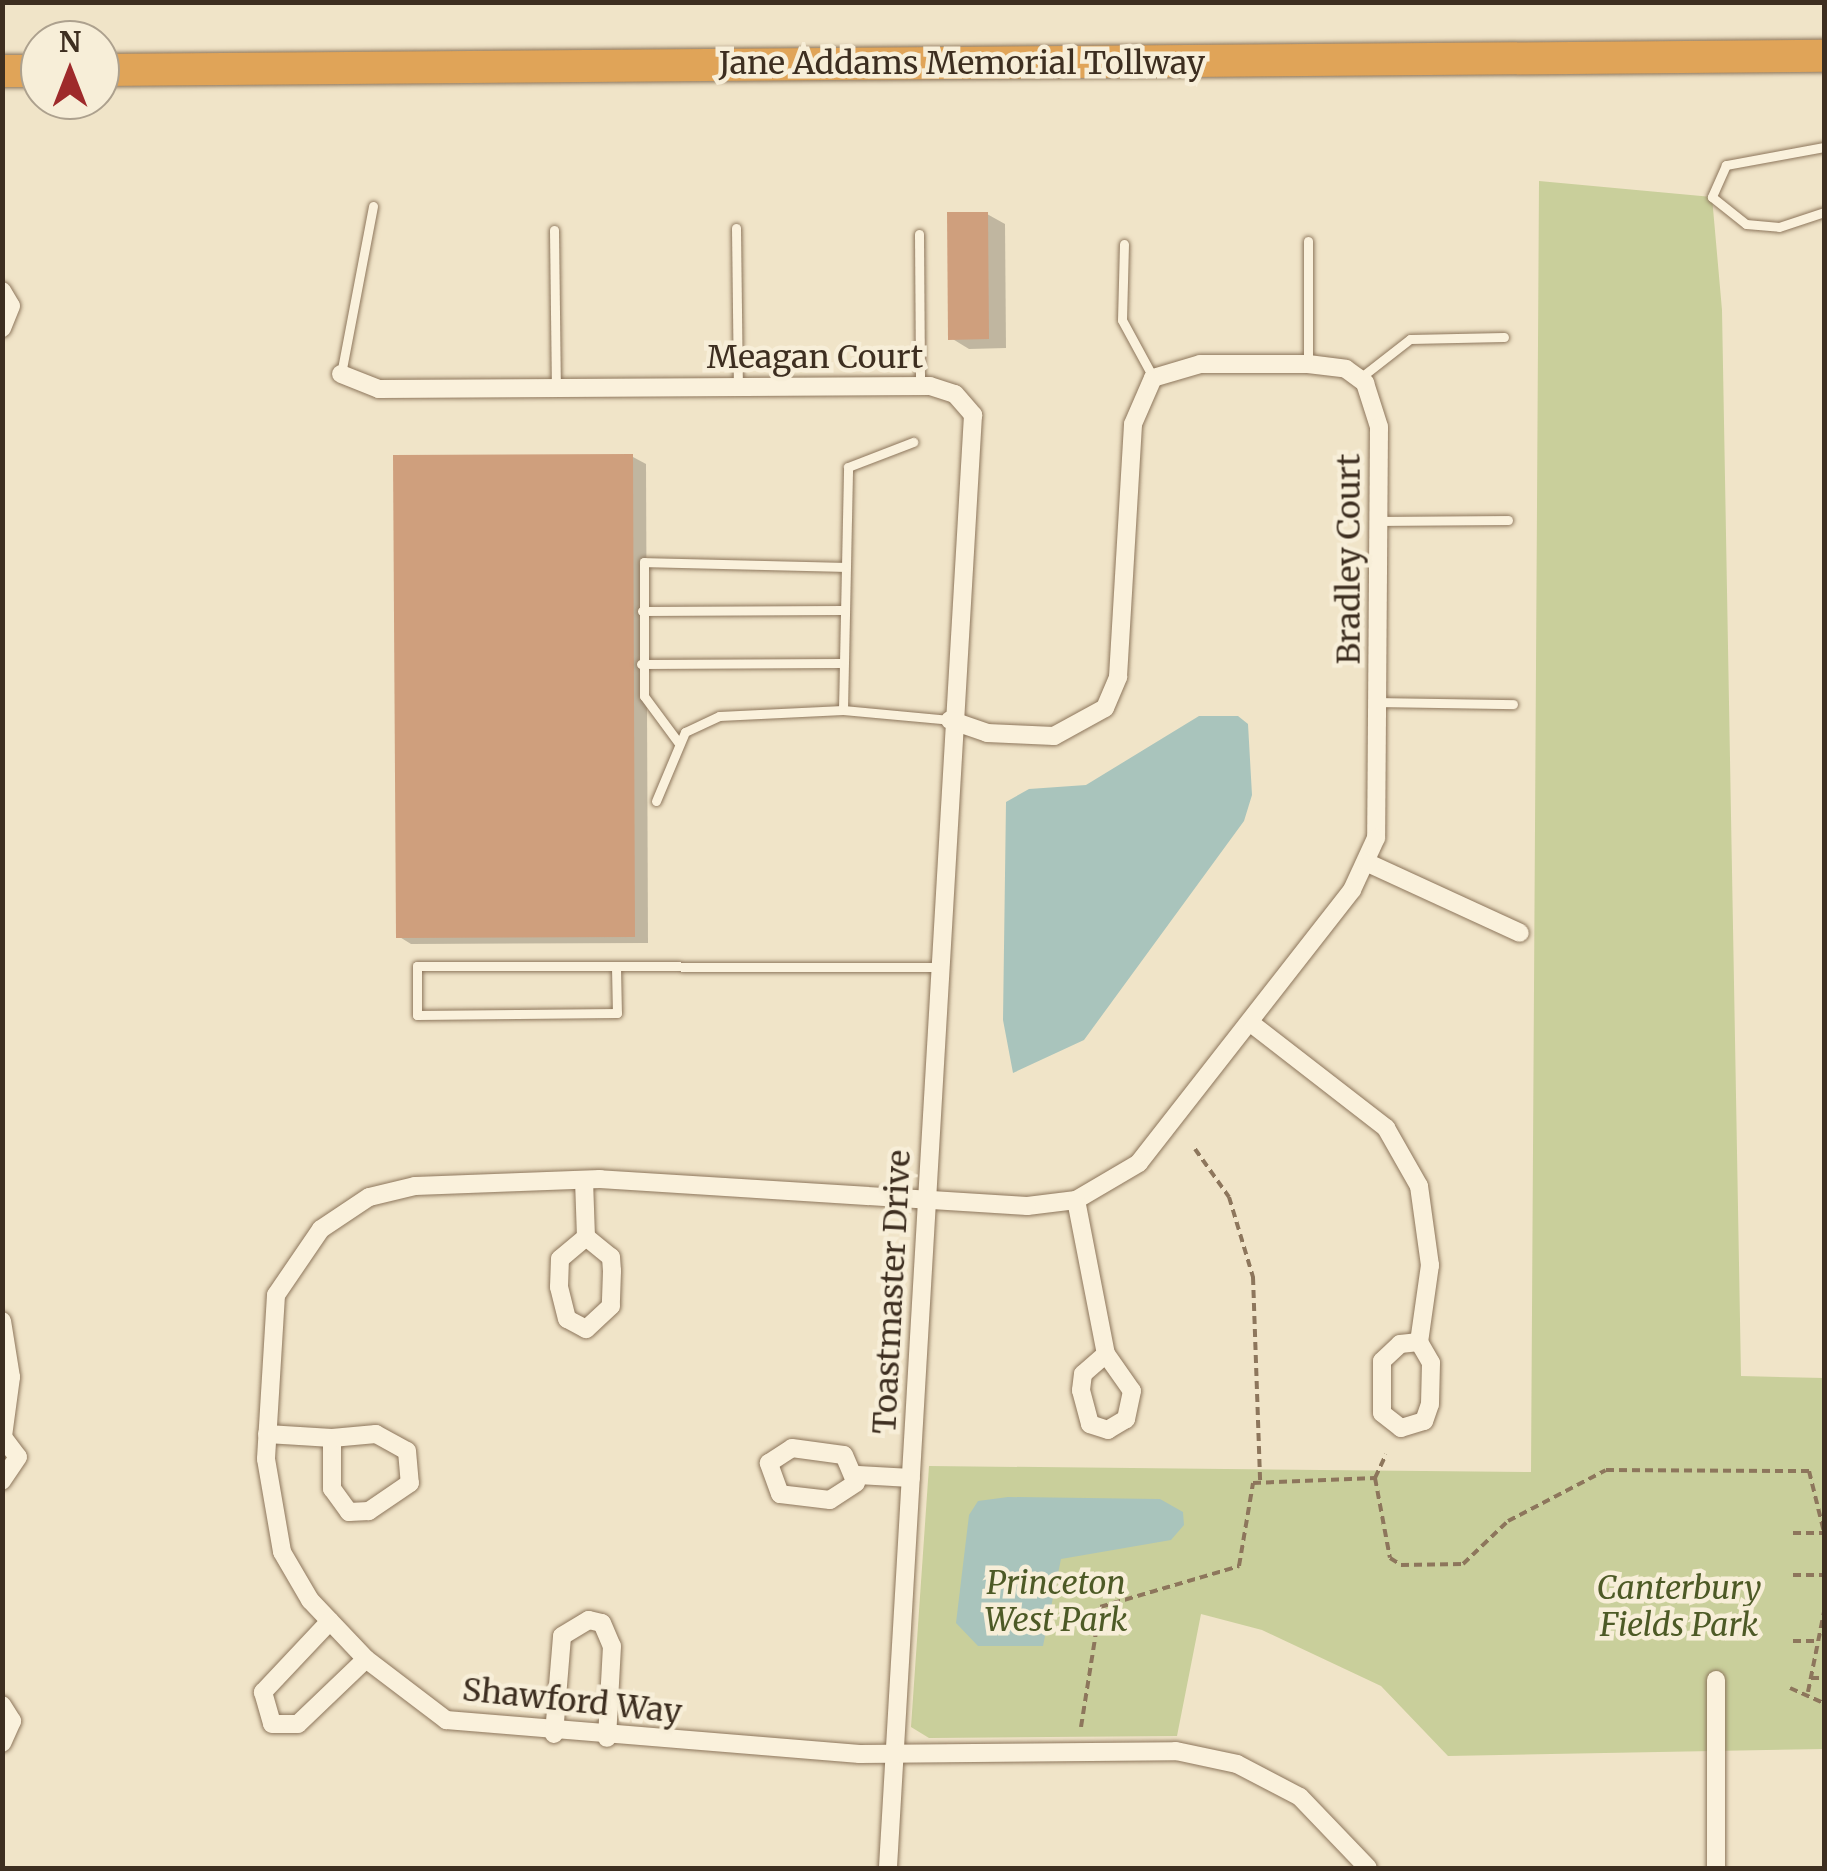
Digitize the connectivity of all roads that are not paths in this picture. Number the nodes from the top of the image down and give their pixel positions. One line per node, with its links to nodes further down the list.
1 (1824, 56): 2 (highway, Jane Addams Memorial Tollway)
2 (120, 70)
3 (1824, 147): 5 (lane)
4 (372, 206): 15 (lane)
5 (1824, 212)
6 (736, 228): 19 (lane)
7 (554, 230): 20 (lane)
8 (919, 234): 18 (lane)
9 (1308, 241): 14 (lane)
10 (1124, 244): 16 (lane)
11 (2, 291): 12 (street)
12 (2, 328)
13 (1504, 337): 17 (lane)
14 (1308, 364): 16 (street); 17 (street)
15 (341, 374): 20 (street, Meagan Court)
16 (1153, 378): 32 (street)
17 (1360, 378): 23 (street, Bradley Court)
18 (920, 386): 19 (street, Meagan Court); 32 (street, Meagan Court)
19 (738, 387): 20 (street, Meagan Court)
20 (556, 388)
21 (913, 442): 24 (lane)
22 (1508, 520): 23 (lane)
23 (1378, 521): 29 (street, Bradley Court)
24 (843, 567): 25 (lane); 26 (lane)
25 (843, 610): 26 (lane); 27 (lane)
26 (642, 612): 28 (lane)
27 (842, 663): 28 (lane); 31 (lane)
28 (641, 664): 33 (lane)
29 (1379, 702): 30 (lane); 35 (street, Bradley Court)
30 (1513, 704)
31 (842, 710): 32 (lane); 33 (lane)
32 (950, 720): 37 (street, Toastmaster Drive)
33 (678, 742): 34 (lane)
34 (656, 801)
35 (1368, 863): 36 (street); 39 (street, Bradley Court)
36 (1520, 933)
37 (942, 966): 38 (lane); 41 (street, Toastmaster Drive)
38 (616, 967): 38 (lane)
39 (1252, 1024): 42 (street, Bradley Court); 45 (street)
40 (584, 1180): 41 (street, Shawford Way); 43 (street); 47 (street, Shawford Way)
41 (928, 1198): 42 (street, Bradley Court); 51 (street, Toastmaster Drive)
42 (1076, 1200): 46 (street)
43 (586, 1238): 43 (street)
44 (2, 1321): 48 (street)
45 (1419, 1342): 45 (street)
46 (1106, 1354)
47 (267, 1434): 49 (street); 53 (street, Shawford Way)
48 (3, 1436): 52 (street)
49 (332, 1438): 49 (street)
50 (858, 1476): 50 (street); 51 (street)
51 (911, 1478): 60 (street, Toastmaster Drive)
52 (2, 1482)
53 (330, 1621): 54 (street, Shawford Way); 54 (street)
54 (366, 1659): 57 (street, Shawford Way)
55 (1716, 1680): 63 (street)
56 (2, 1705): 59 (street)
57 (554, 1734): 58 (street, Shawford Way); 58 (street)
58 (606, 1738): 60 (street, Shawford Way)
59 (2, 1744)
60 (895, 1749): 61 (street, Toastmaster Drive); 62 (street, Shawford Way)
61 (888, 1868)
62 (1368, 1868)
63 (1716, 1868)

